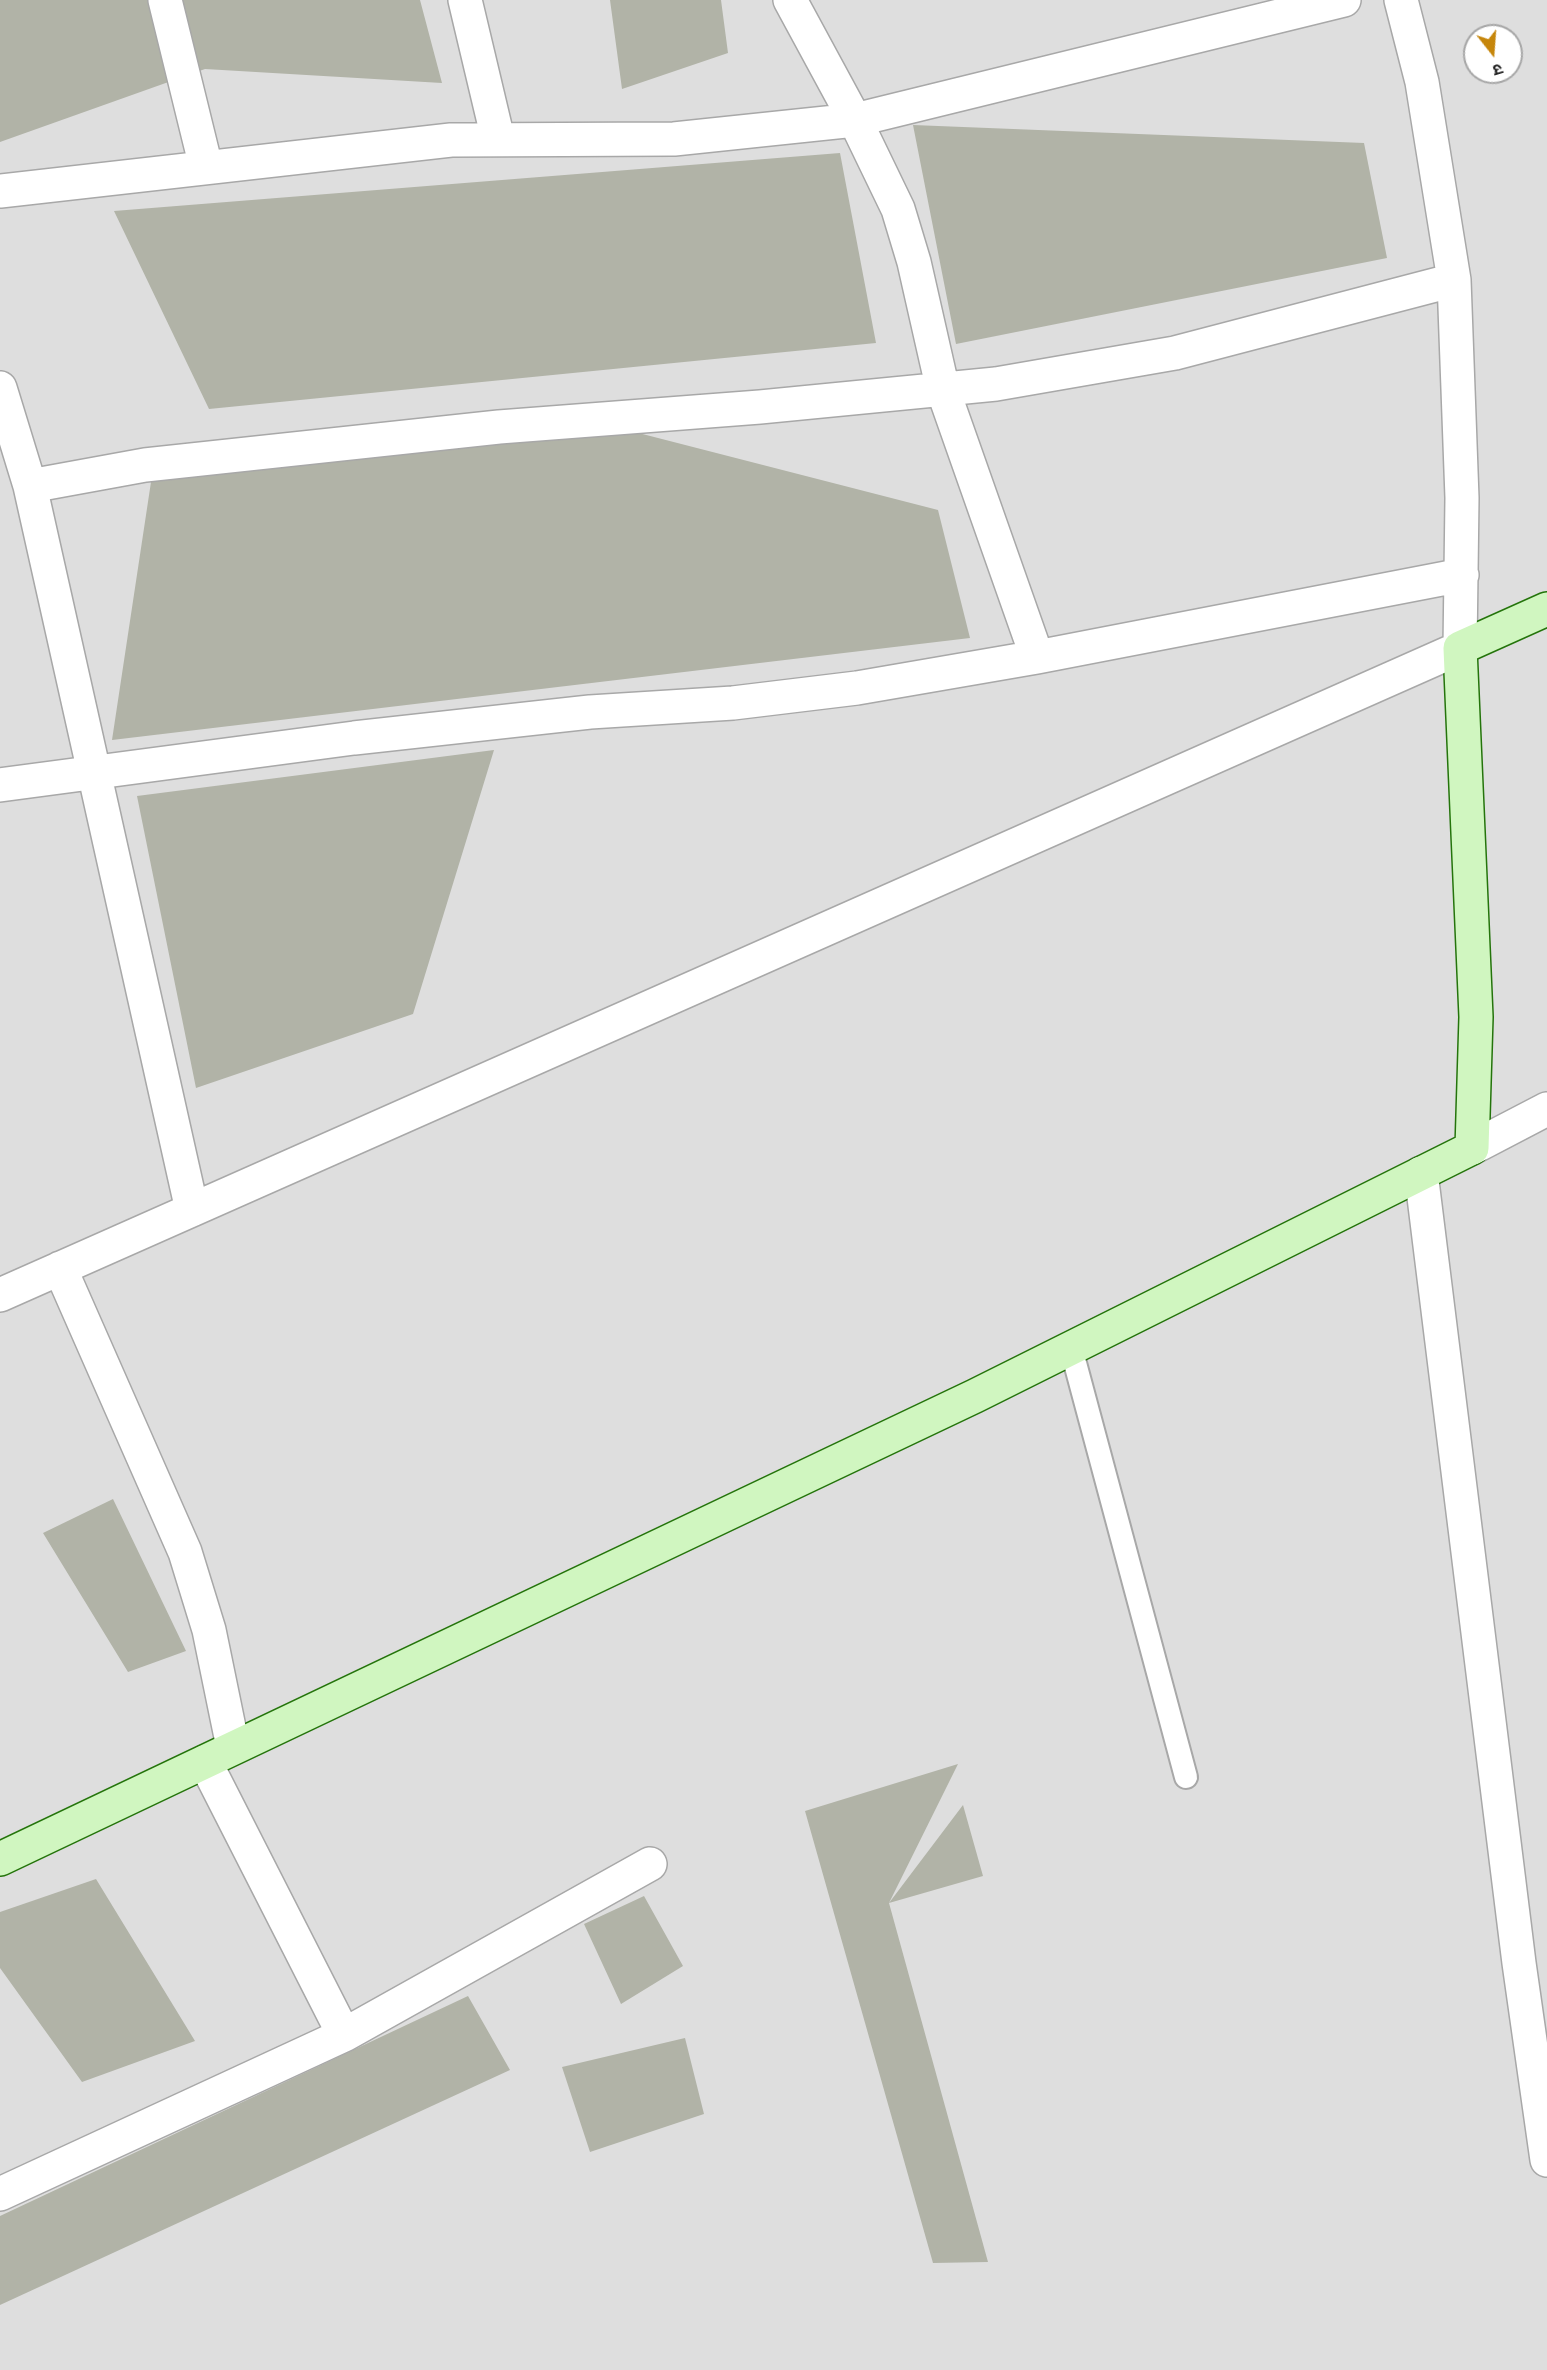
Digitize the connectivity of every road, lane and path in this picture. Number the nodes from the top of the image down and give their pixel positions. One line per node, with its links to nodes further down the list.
1 (165, 0): 8 (street)
2 (465, 0): 7 (street)
3 (790, 0): 6 (street)
4 (1344, 0): 6 (street)
5 (1401, 0): 10 (street)
6 (855, 120): 7 (street); 12 (street)
7 (498, 139): 8 (street)
8 (206, 167): 9 (street)
9 (0, 191)
10 (1454, 280): 12 (street); 14 (street)
11 (0, 388): 13 (street)
12 (943, 390): 13 (street); 17 (street)
13 (30, 486): 18 (street)
14 (1462, 575): 16 (street); 17 (street)
15 (1547, 609): 16 (main road)
16 (1460, 648): 21 (main road); 23 (street)
17 (1037, 657): 18 (street)
18 (94, 774): 19 (street); 23 (street)
19 (0, 785)
20 (1547, 1109): 21 (street)
21 (1472, 1148): 22 (main road)
22 (1421, 1173): 26 (main road); 32 (street)
23 (192, 1210): 24 (street)
24 (60, 1268): 25 (street); 27 (street)
25 (0, 1295)
26 (1071, 1348): 27 (main road); 28 (lane)
27 (219, 1755): 29 (main road); 31 (street)
28 (1186, 1777)
29 (0, 1859)
30 (650, 1864): 31 (street)
31 (344, 2035): 33 (street)
32 (1547, 2160)
33 (0, 2194)

